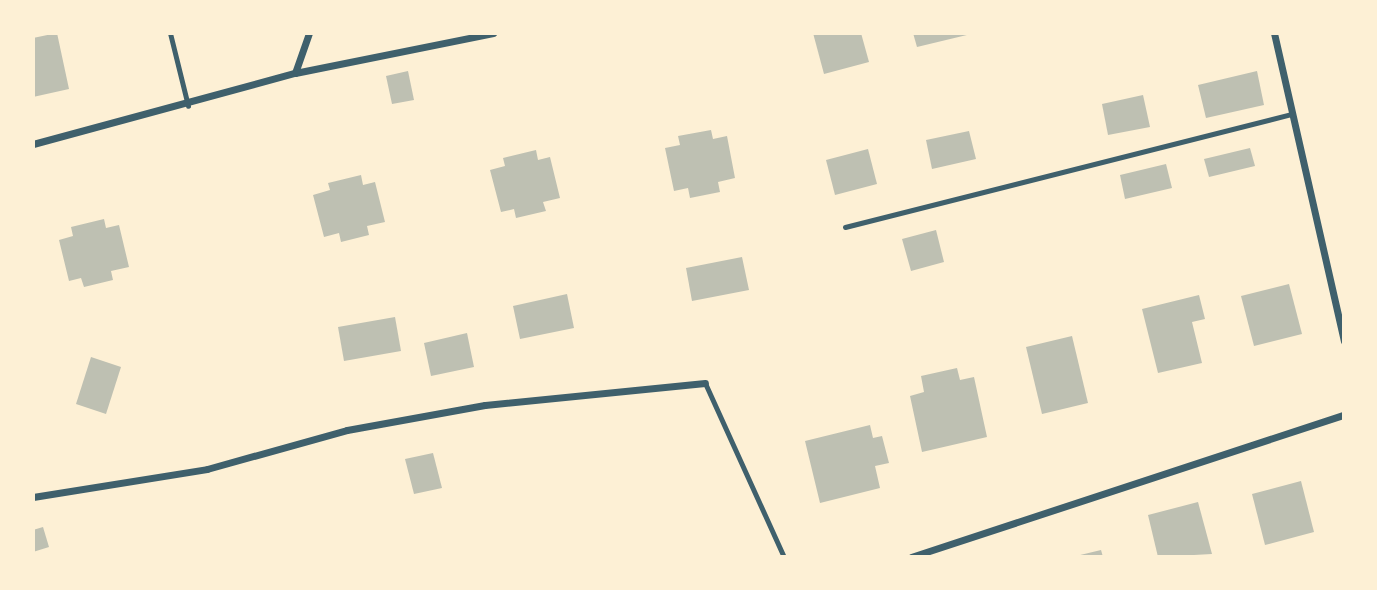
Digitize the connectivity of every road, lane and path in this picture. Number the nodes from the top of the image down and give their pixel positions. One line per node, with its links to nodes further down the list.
1 (170, 33): 6 (lane)
2 (309, 33): 5 (street)
3 (493, 33): 5 (street)
4 (1274, 33): 7 (street)
5 (295, 73): 6 (street)
6 (188, 106): 8 (street)
7 (1293, 114): 9 (lane); 10 (street)
8 (33, 144)
9 (845, 227)
10 (1344, 341)
11 (705, 383): 13 (street); 14 (lane)
12 (1344, 415): 15 (street)
13 (33, 497)
14 (785, 557)
15 (911, 557)

